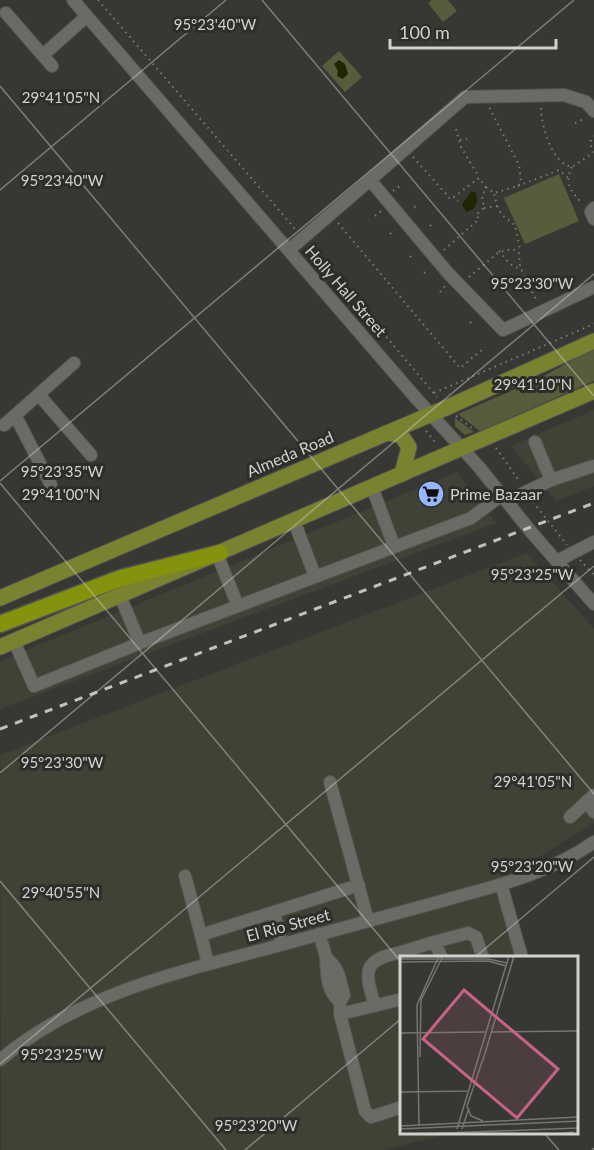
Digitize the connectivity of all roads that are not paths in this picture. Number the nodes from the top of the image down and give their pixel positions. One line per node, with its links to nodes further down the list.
1 (73, 0): 3 (street, Holly Hall Street)
2 (6, 13): 4 (street)
3 (87, 16): 4 (street); 8 (street, Holly Hall Street)
4 (43, 55): 5 (street)
5 (52, 66)
6 (594, 111): 7 (street)
7 (370, 180): 8 (street); 9 (street)
8 (289, 250): 15 (street, Holly Hall Street)
9 (594, 287)
10 (594, 341): 15 (main road, Almeda Road)
11 (74, 363): 13 (street)
12 (594, 391): 19 (main road)
13 (39, 394): 14 (street); 20 (street)
14 (15, 415): 16 (street); 24 (street)
15 (426, 419): 17 (main road, Almeda Road); 19 (street, Holly Hall Street)
16 (4, 425)
17 (387, 433): 22 (main road); 34 (main road, Almeda Road)
18 (535, 441): 23 (street)
19 (462, 448): 22 (main road); 26 (street, Holly Hall Street)
20 (91, 455)
21 (594, 466): 23 (street)
22 (402, 474): 25 (main road)
23 (551, 480): 26 (street)
24 (51, 485)
25 (372, 487): 27 (main road); 29 (street)
26 (504, 498): 29 (street); 31 (street, Holly Hall Street)
27 (294, 521): 30 (main road); 32 (street)
28 (594, 542): 31 (street)
29 (394, 546): 32 (street)
30 (218, 554): 33 (main road); 36 (street); 37 (highway)
31 (557, 561): 35 (street, Holly Hall Street)
32 (315, 576): 36 (street)
33 (120, 596): 38 (street); 39 (main road)
34 (0, 598)
35 (594, 604)
36 (238, 606): 38 (street)
37 (0, 624)
38 (140, 643): 39 (street)
39 (7, 644)
40 (330, 782): 46 (street)
41 (592, 802): 42 (street)
42 (570, 817)
43 (594, 842): 45 (street, El Rio Street)
44 (185, 876): 50 (street)
45 (501, 884): 48 (street, El Rio Street); 56 (street)
46 (360, 891): 47 (street); 48 (street)
47 (274, 912): 50 (street); 52 (street)
48 (368, 921): 49 (street, El Rio Street)
49 (319, 934): 52 (street, El Rio Street); 60 (street)
50 (201, 935): 57 (street)
51 (434, 942): 53 (street); 54 (street); 55 (street)
52 (282, 944): 57 (street, El Rio Street)
53 (403, 955): 59 (street)
54 (441, 956)
55 (482, 956)
56 (521, 956)
57 (208, 964): 61 (street, El Rio Street)
58 (400, 1000): 59 (street)
59 (375, 1006): 60 (street)
60 (340, 1008): 62 (street)
61 (0, 1060)
62 (400, 1108)

